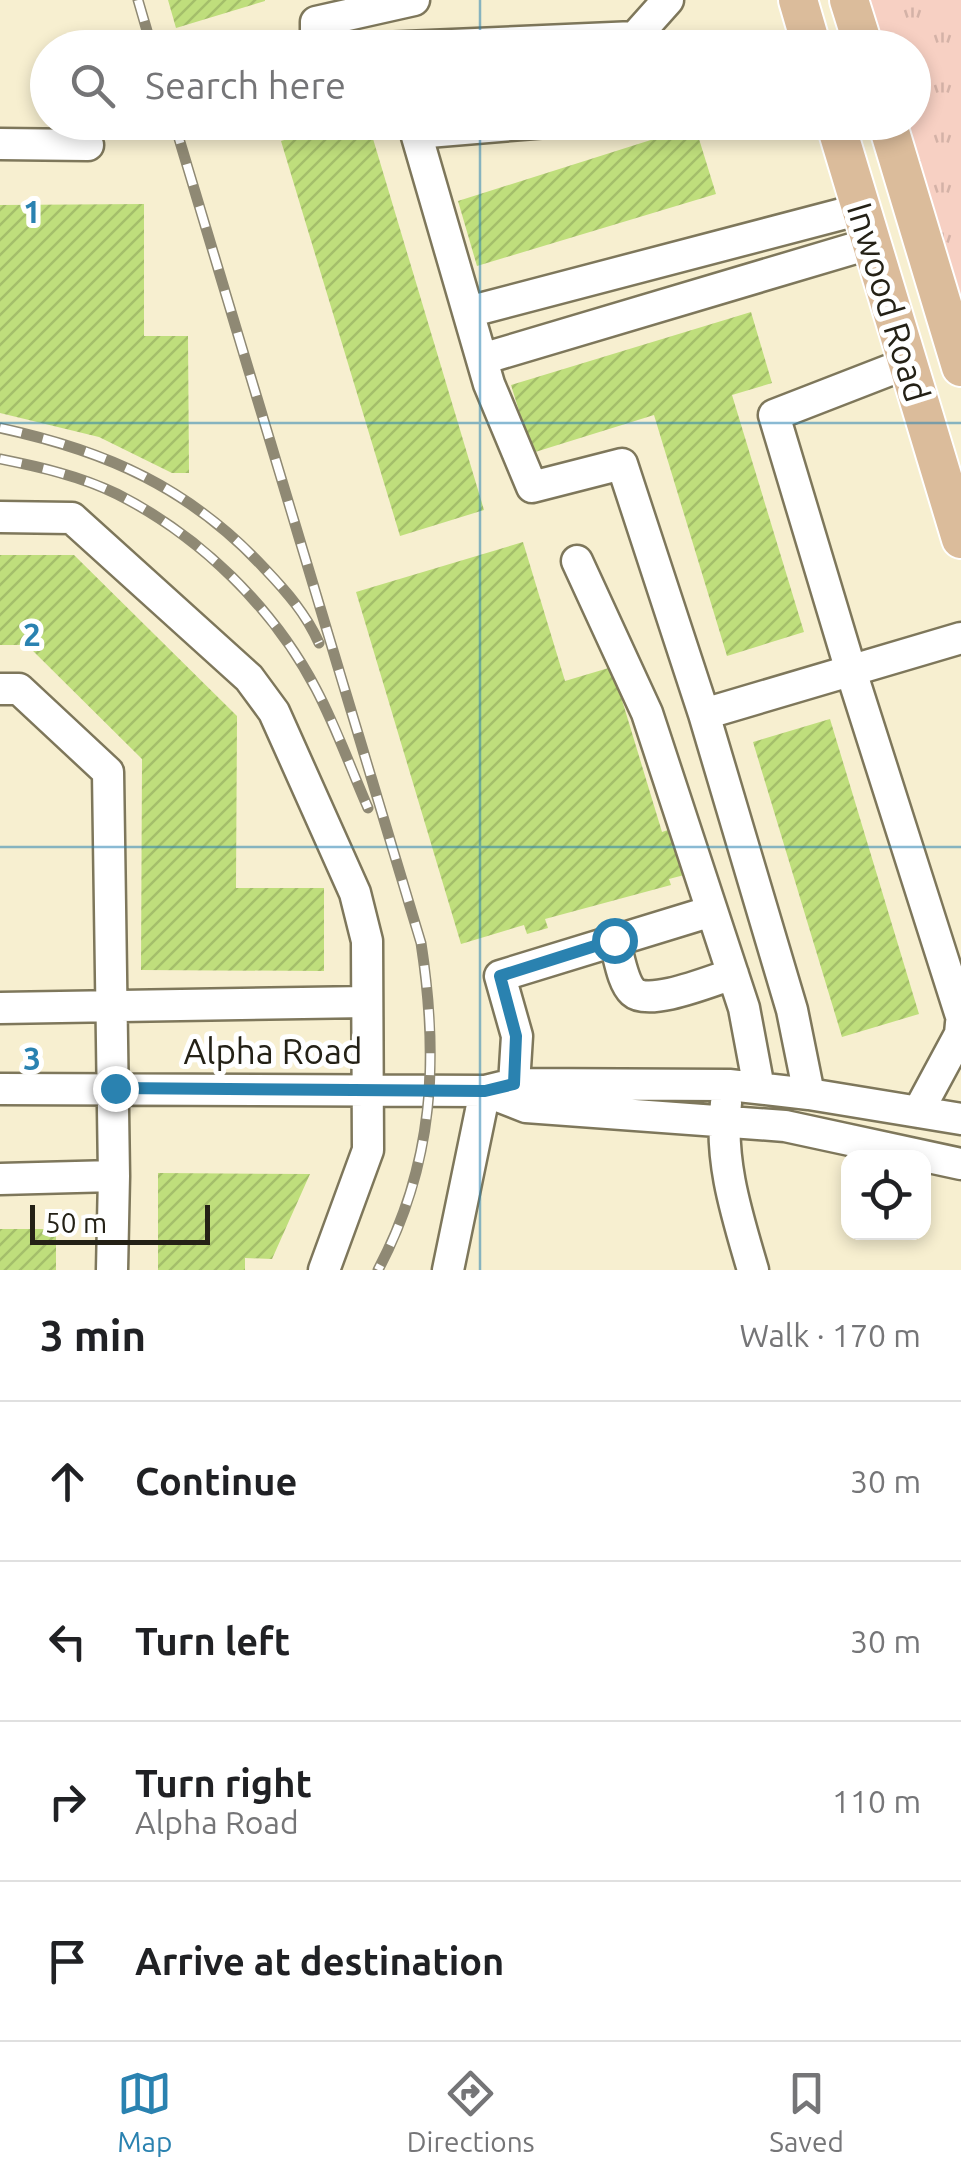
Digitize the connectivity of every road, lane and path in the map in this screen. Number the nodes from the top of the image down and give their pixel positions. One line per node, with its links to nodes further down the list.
1 (414, 0): 5 (street)
2 (668, 0): 6 (street)
3 (798, 0): 7 (main road)
4 (850, 0): 8 (main road)
5 (316, 30)
6 (641, 30)
7 (807, 30)
8 (859, 30)
9 (418, 140): 15 (street)
10 (840, 140): 14 (main road, Inwood Road)
11 (892, 140): 18 (main road, Inwood Road)
12 (0, 144): 13 (street)
13 (88, 145)
14 (866, 226): 15 (street); 16 (street); 17 (main road, Inwood Road)
15 (468, 312): 16 (street)
16 (482, 359): 25 (street)
17 (908, 363): 20 (main road, Inwood Road); 23 (street)
18 (961, 367)
19 (0, 517): 29 (street)
20 (961, 539)
21 (577, 561): 26 (street)
22 (961, 638): 23 (street)
23 (851, 670): 25 (street); 32 (street)
24 (0, 690): 30 (street)
25 (704, 714): 39 (street)
26 (712, 912): 27 (street); 28 (street)
27 (614, 940): 28 (street); 35 (street)
28 (733, 974): 36 (street)
29 (367, 1002): 30 (street); 38 (street)
30 (113, 1006): 31 (street); 34 (street)
31 (0, 1008)
32 (961, 1020): 40 (street)
33 (729, 1085): 35 (street, Alpha Road); 36 (street, Alpha Road); 42 (street)
34 (115, 1088): 37 (street, Alpha Road); 38 (street, Alpha Road); 44 (street)
35 (499, 1088): 38 (street, Alpha Road); 42 (street, Alpha Road); 48 (street)
36 (760, 1088): 39 (street, Alpha Road)
37 (0, 1089)
38 (369, 1089): 47 (street)
39 (809, 1094): 40 (street, Alpha Road)
40 (918, 1112): 41 (street, Alpha Road)
41 (961, 1119)
42 (724, 1120): 43 (street, Alpha Road); 49 (street)
43 (961, 1164)
44 (114, 1176): 45 (street); 46 (street)
45 (0, 1179)
46 (112, 1270)
47 (324, 1270)
48 (448, 1270)
49 (753, 1270)

